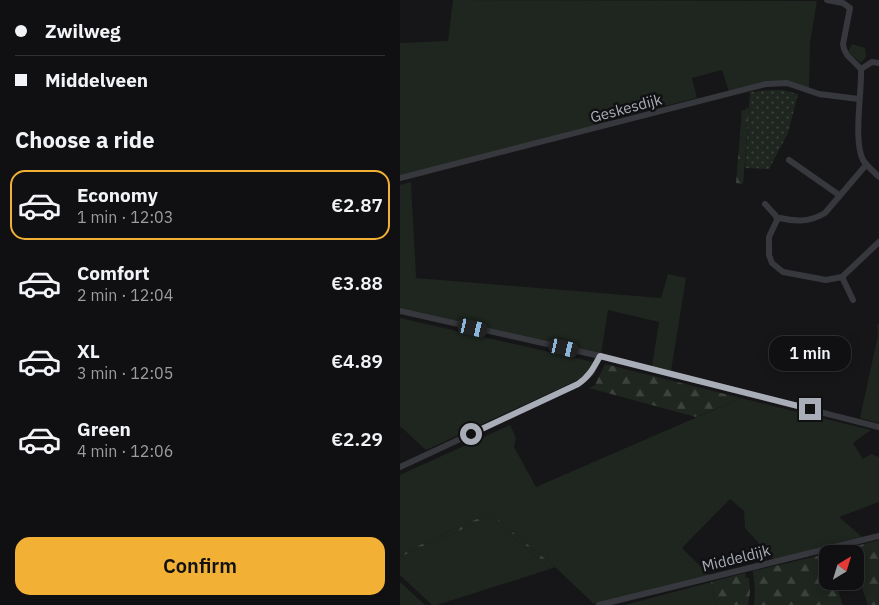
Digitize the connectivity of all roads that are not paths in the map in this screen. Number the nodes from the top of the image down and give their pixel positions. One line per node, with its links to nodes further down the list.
1 (827, 0): 3 (street)
2 (879, 63): 3 (street)
3 (861, 69): 4 (street)
4 (859, 99): 6 (street); 8 (street, Geskesdijk)
5 (789, 160): 9 (street)
6 (866, 164): 7 (street); 9 (street)
7 (879, 177)
8 (400, 178)
9 (839, 195): 11 (street)
10 (765, 204): 11 (street)
11 (777, 220): 13 (street)
12 (879, 242): 13 (street)
13 (842, 277): 14 (street)
14 (853, 300)
15 (400, 311): 16 (street)
16 (600, 356): 17 (street); 18 (street)
17 (879, 427)
18 (400, 467)
19 (879, 536): 20 (street, Middeldijk)
20 (599, 605)

